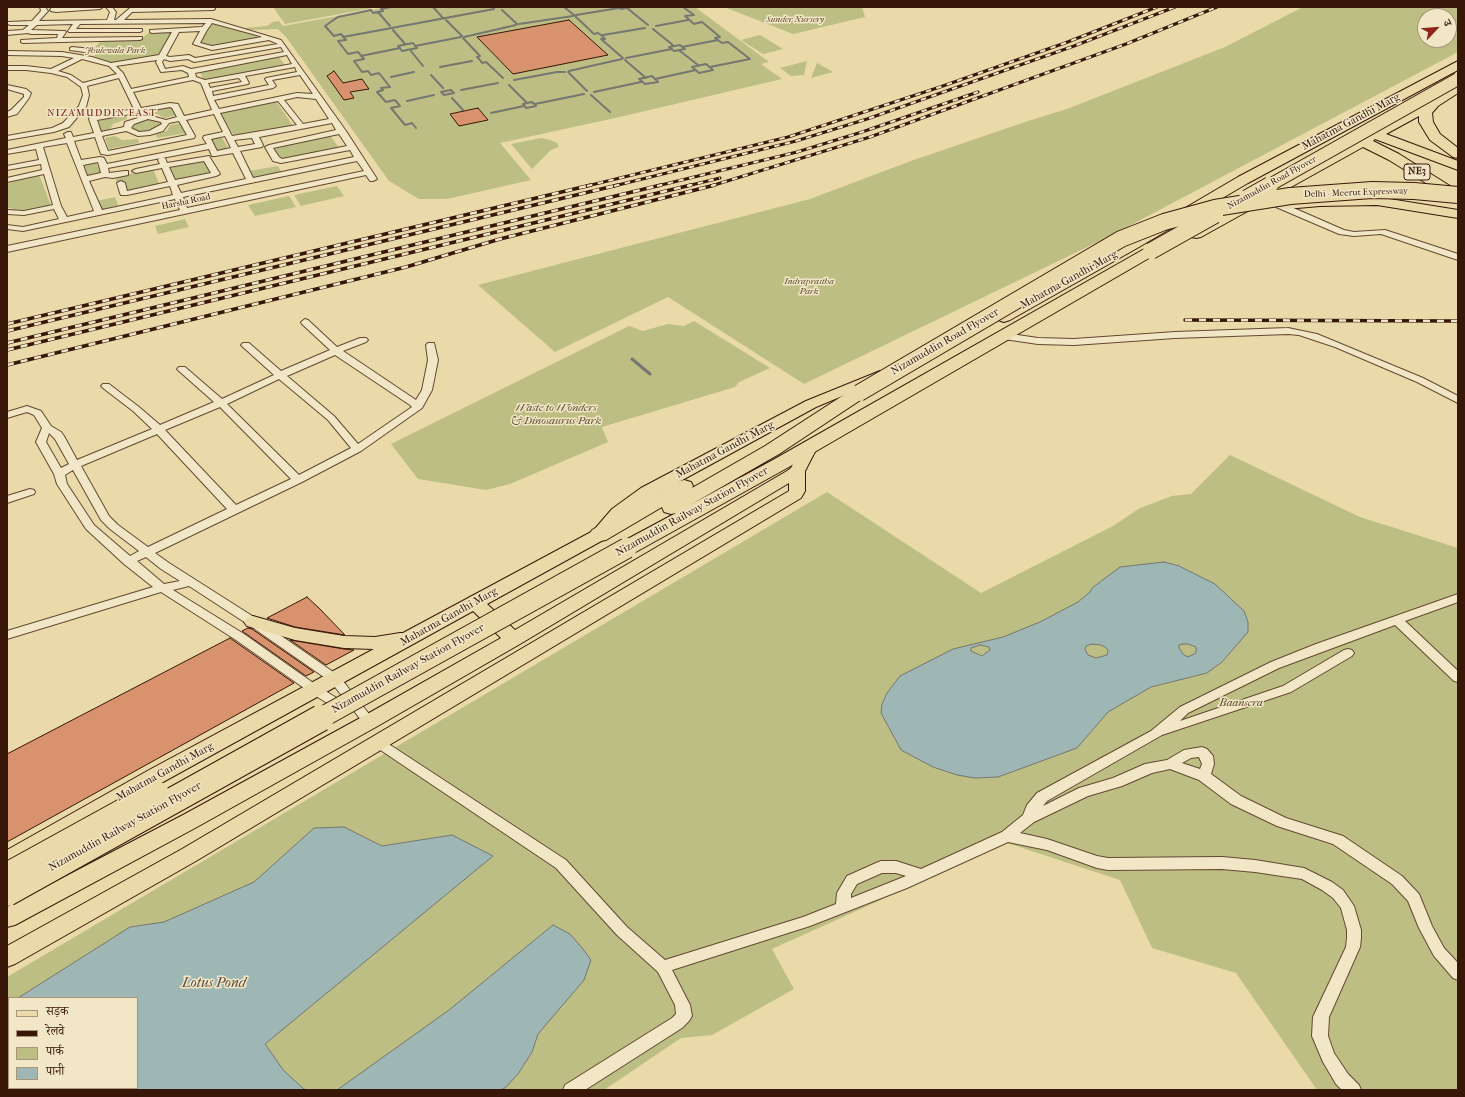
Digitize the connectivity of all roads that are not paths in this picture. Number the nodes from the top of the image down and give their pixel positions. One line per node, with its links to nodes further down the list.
1 (55, 7): 5 (street)
2 (100, 7): 5 (street)
3 (109, 7): 10 (street)
4 (42, 8): 12 (street)
5 (92, 8): 13 (street)
6 (213, 8): 7 (street)
7 (166, 9): 10 (street); 11 (street)
8 (8, 21): 12 (street)
9 (211, 21): 11 (street); 14 (street); 21 (street)
10 (114, 22): 11 (street); 13 (street); 15 (street)
11 (154, 22): 15 (street)
12 (35, 23): 13 (street); 18 (street); 19 (street)
13 (79, 23): 15 (street)
14 (204, 29): 17 (street); 21 (street)
15 (109, 30): 23 (street)
16 (152, 31): 17 (street)
17 (176, 31): 32 (street)
18 (31, 32): 22 (street); 24 (street)
19 (7, 33)
20 (140, 38): 23 (street)
21 (270, 38): 25 (street)
22 (58, 39): 23 (street); 24 (street)
23 (102, 39): 26 (street)
24 (23, 41): 27 (street)
25 (283, 45): 29 (street); 32 (street)
26 (92, 51): 28 (street); 31 (street)
27 (10, 53): 28 (street); 33 (street)
28 (46, 53): 31 (street)
29 (289, 54): 34 (street); 41 (street)
30 (1458, 56): 122 (highway, bridge)
31 (84, 57): 36 (street); 39 (street)
32 (162, 57): 36 (street); 41 (street)
33 (7, 60)
34 (296, 64): 38 (street); 40 (street)
35 (1458, 65): 57 (highway, Mahatma Gandhi Marg)
36 (111, 66): 43 (street)
37 (7, 68): 39 (street)
38 (269, 70): 42 (street); 44 (street)
39 (52, 71): 47 (street)
40 (302, 73): 44 (street); 49 (street)
41 (192, 75): 46 (street); 52 (street)
42 (242, 75): 46 (street); 51 (street)
43 (121, 76): 47 (street); 52 (street)
44 (275, 78): 55 (street)
45 (1458, 79): 125 (highway, Nizamuddin Road Flyover, bridge)
46 (204, 82): 51 (street)
47 (82, 85): 67 (street)
48 (7, 87): 62 (street)
49 (311, 87): 53 (street); 54 (street)
50 (1458, 88): 58 (highway)
51 (208, 90): 55 (street)
52 (128, 91): 59 (street)
53 (297, 95): 54 (street); 56 (street)
54 (318, 97): 65 (street)
55 (210, 99): 60 (street)
56 (280, 99): 60 (street); 68 (street)
57 (1387, 103): 61 (highway); 69 (highway, Mahatma Gandhi Marg)
58 (1434, 103): 61 (highway); 72 (highway)
59 (138, 111): 63 (street); 64 (street); 74 (street)
60 (216, 111): 64 (street); 75 (street)
61 (1419, 111): 80 (highway)
62 (7, 115)
63 (142, 118): 66 (street); 70 (street)
64 (182, 118): 66 (street); 81 (street)
65 (334, 120): 68 (street); 71 (street)
66 (165, 122): 73 (street)
67 (66, 125): 77 (street); 78 (street)
68 (302, 127): 76 (street)
69 (1342, 127): 79 (highway); 80 (highway); 126 (highway, Mahatma Gandhi Marg)
70 (126, 129): 73 (street); 74 (street)
71 (342, 131): 86 (street); 87 (street)
72 (1432, 132): 83 (highway); 90 (highway)
73 (150, 133): 81 (street)
74 (98, 135): 78 (street); 81 (street)
75 (229, 136): 76 (street); 85 (street); 88 (street)
76 (254, 136): 82 (street)
77 (7, 138)
78 (71, 140): 84 (street); 94 (street)
79 (1363, 140): 80 (highway); 119 (highway)
80 (1376, 141): 97 (highway, NE3); 111 (highway, Delhi - Meerut Expressway / NE3)
81 (155, 144): 91 (street)
82 (259, 145): 86 (street); 88 (street)
83 (1458, 145)
84 (39, 146): 89 (street); 93 (street)
85 (210, 146): 88 (street); 91 (street)
86 (269, 147): 87 (street)
87 (352, 147): 92 (street)
88 (236, 150): 106 (street)
89 (7, 152)
90 (1458, 154)
91 (160, 156): 96 (street); 99 (street)
92 (359, 158): 103 (street); 109 (street, Harsha Road)
93 (44, 161): 98 (street); 100 (street)
94 (79, 163): 99 (street); 104 (street)
95 (122, 165): 99 (street)
96 (164, 166): 101 (street); 108 (street); 108 (street)
97 (1458, 166)
98 (7, 168)
99 (104, 170): 102 (street); 104 (street)
100 (47, 171): 105 (street); 113 (street)
101 (136, 171)
102 (125, 173)
103 (270, 177): 106 (street); 109 (street)
104 (85, 179): 116 (street)
105 (7, 180)
106 (251, 181): 110 (street)
107 (121, 183): 108 (street)
108 (172, 184): 110 (street)
109 (279, 192): 115 (street, Harsha Road)
110 (178, 196): 115 (street); 116 (street)
111 (1458, 196): 122 (highway, Delhi - Meerut Expressway, bridge)
112 (1279, 205): 117 (highway, Delhi - Meerut Expressway); 119 (highway, Delhi - Meerut Expressway); 124 (street)
113 (57, 206): 114 (street); 118 (street)
114 (7, 212)
115 (185, 212): 121 (street, Harsha Road)
116 (95, 214): 118 (street); 121 (street)
117 (1458, 214)
118 (64, 220): 120 (street)
119 (1220, 221): 125 (highway)
120 (7, 227)
121 (97, 231): 123 (street, Harsha Road)
122 (1122, 239): 144 (highway, Nizamuddin Road Flyover, bridge)
123 (7, 249)
124 (1458, 258)
125 (1087, 287): 128 (highway, Mahatma Gandhi Marg)
126 (1004, 316): 153 (main road, Mahatma Gandhi Marg)
127 (305, 322): 132 (street)
128 (1004, 336): 136 (street); 142 (highway, Mahatma Gandhi Marg)
129 (363, 340): 132 (street)
130 (246, 345): 134 (street)
131 (431, 345): 138 (street)
132 (336, 351): 134 (street); 138 (street)
133 (182, 369): 137 (street)
134 (280, 375): 137 (street); 143 (street)
135 (106, 386): 141 (street)
136 (1458, 400)
137 (221, 403): 141 (street); 148 (street)
138 (417, 408): 143 (street)
139 (7, 415): 140 (street)
140 (47, 428): 145 (street); 147 (street)
141 (159, 430): 145 (street); 152 (street)
142 (810, 446): 146 (main road); 151 (highway, Nizamuddin Railway Station Flyover)
143 (357, 449): 148 (street)
144 (772, 450): 151 (highway, Nizamuddin Railway Station Flyover); 153 (highway)
145 (76, 464): 147 (street); 154 (street)
146 (798, 471): 164 (main road); 171 (main road)
147 (59, 474): 155 (street)
148 (298, 480): 152 (street)
149 (30, 492): 150 (street)
150 (7, 500)
151 (693, 504): 180 (highway, Nizamuddin Railway Station Flyover, bridge); 181 (highway, Nizamuddin Railway Station Flyover, bridge)
152 (234, 510): 154 (street)
153 (599, 535): 159 (main road, Mahatma Gandhi Marg)
154 (148, 553): 155 (street); 156 (street)
155 (128, 562): 157 (street)
156 (191, 582): 157 (street); 161 (street)
157 (162, 588): 163 (street); 168 (street)
158 (1458, 598): 160 (street)
159 (475, 603): 162 (main road, Mahatma Gandhi Marg); 164 (main road)
160 (1397, 620): 166 (street); 170 (street)
161 (253, 622): 162 (main road); 167 (street)
162 (421, 632): 167 (main road, Mahatma Gandhi Marg)
163 (7, 635)
164 (514, 639): 169 (main road)
165 (1348, 653): 170 (street)
166 (1458, 678)
167 (335, 679): 168 (main road, Mahatma Gandhi Marg); 169 (street)
168 (315, 690): 169 (street); 173 (main road, Mahatma Gandhi Marg)
169 (368, 722): 176 (main road)
170 (1155, 734): 175 (street)
171 (377, 742): 184 (main road); 185 (street)
172 (1170, 764): 174 (street); 174 (street); 175 (street)
173 (156, 776): 176 (main road); 178 (main road, Mahatma Gandhi Marg)
174 (1204, 776): 186 (street)
175 (1029, 818): 177 (street)
176 (190, 821): 183 (main road)
177 (1006, 836): 179 (street); 188 (street)
178 (7, 860)
179 (922, 875): 182 (street); 182 (street)
180 (7, 876)
181 (7, 893)
182 (843, 907): 185 (street)
183 (7, 918)
184 (7, 957)
185 (663, 967): 187 (street)
186 (1458, 973)
187 (571, 1090)
188 (1353, 1090)

